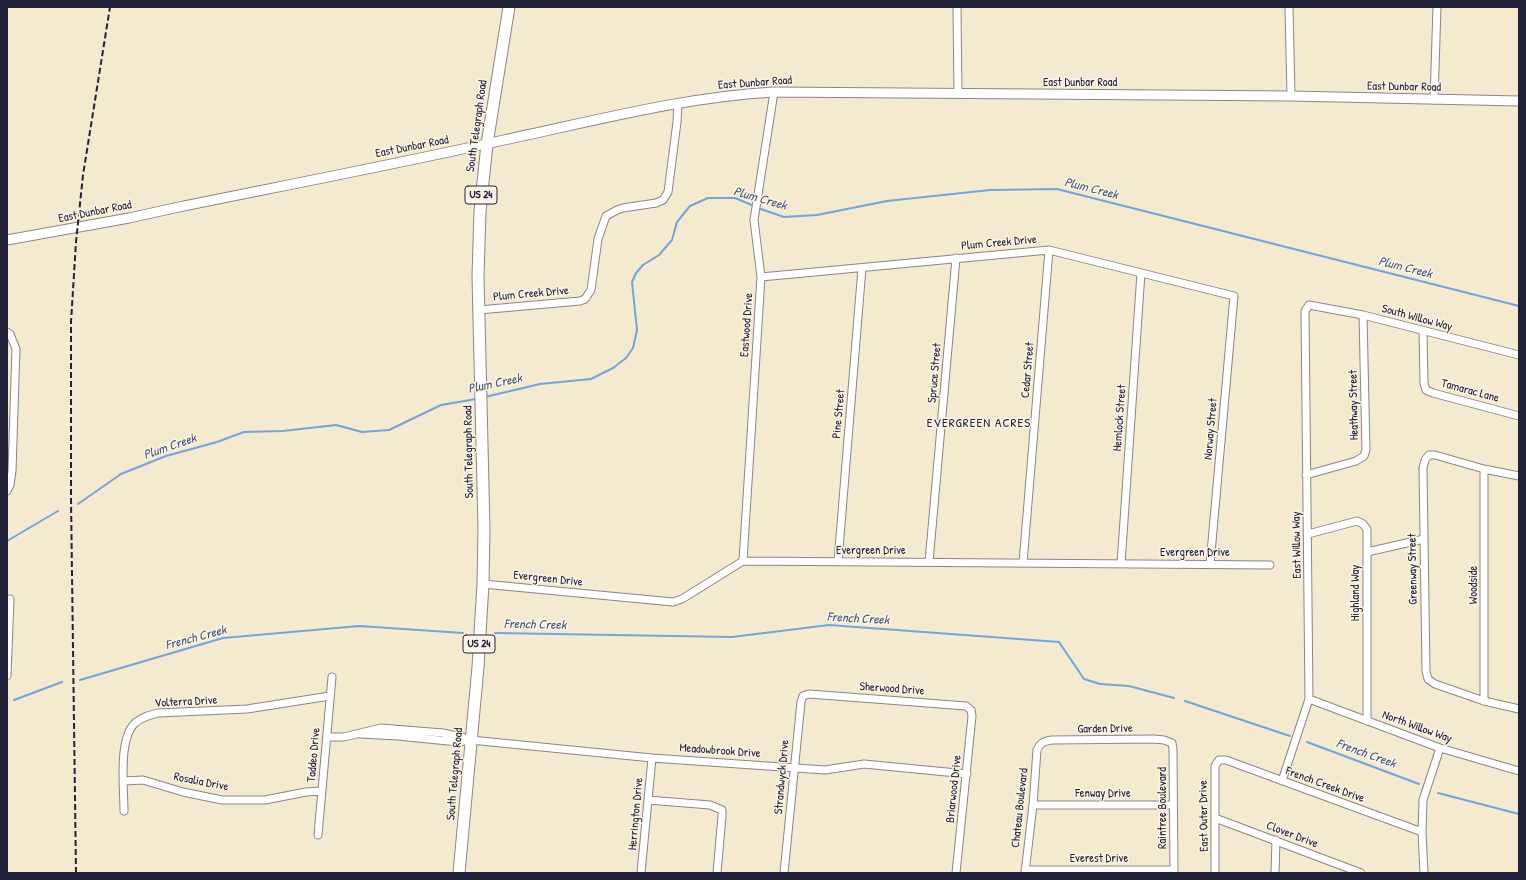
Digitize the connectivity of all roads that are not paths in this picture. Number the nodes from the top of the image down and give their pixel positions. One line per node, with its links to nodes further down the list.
1 (509, 7): 11 (main road, South Telegraph Road / US 24)
2 (957, 7): 6 (street)
3 (1289, 7): 7 (street)
4 (1437, 7): 8 (street)
5 (774, 92): 6 (street, East Dunbar Road); 10 (street, East Dunbar Road); 17 (street, Eastwood Drive)
6 (958, 94): 7 (street, East Dunbar Road)
7 (1291, 96): 8 (street, East Dunbar Road)
8 (1434, 100): 9 (street, East Dunbar Road)
9 (1519, 101)
10 (678, 103): 11 (street, East Dunbar Road); 20 (street, Plum Creek Drive)
11 (487, 144): 12 (street, East Dunbar Road); 20 (main road, South Telegraph Road / US 24)
12 (7, 240)
13 (1049, 250): 14 (street, Plum Creek Drive); 16 (street, Plum Creek Drive); 36 (street, Cedar Street)
14 (956, 258): 15 (street, Plum Creek Drive); 35 (street, Spruce Street)
15 (862, 268): 17 (street, Plum Creek Drive); 34 (street, Pine Street)
16 (1141, 273): 18 (street, Plum Creek Drive); 37 (street, Hemlock Street)
17 (761, 276): 33 (street, Eastwood Drive)
18 (1234, 296): 38 (street, Norway Street)
19 (1309, 305): 21 (street, South Willow Way); 27 (street, East Willow Way)
20 (479, 310): 40 (main road, South Telegraph Road / US 24)
21 (1363, 315): 22 (street, South Willow Way); 27 (street, Heathway Street)
22 (1423, 331): 24 (street, South Willow Way); 25 (street, Tamarac Lane)
23 (7, 332): 29 (street)
24 (1519, 355)
25 (1519, 416)
26 (1484, 469): 28 (street, Greenway Street); 31 (street, Greenway Street); 47 (street, Woodside)
27 (1306, 475): 30 (street, East Willow Way)
28 (1519, 476)
29 (7, 491)
30 (1308, 534): 32 (street, Highland Way); 46 (street, East Willow Way)
31 (1424, 539): 32 (street); 47 (street, Greenway Street)
32 (1367, 552): 50 (street, Highland Way)
33 (743, 561): 34 (street, Evergreen Drive); 40 (street, Evergreen Drive)
34 (838, 561): 35 (street, Evergreen Drive)
35 (929, 562): 36 (street, Evergreen Drive)
36 (1023, 563): 37 (street, Evergreen Drive)
37 (1121, 564): 38 (street, Evergreen Drive)
38 (1210, 564): 39 (street, Evergreen Drive)
39 (1270, 565)
40 (483, 584): 52 (main road, South Telegraph Road / US 24)
41 (10, 599): 42 (street)
42 (7, 676)
43 (332, 677): 45 (street, Taddeo Drive)
44 (814, 694): 48 (street, Sherwood Drive); 58 (street, Strandwyck Drive)
45 (330, 696): 51 (street, Taddeo Drive); 61 (street, Volterra Drive)
46 (1309, 699): 50 (street, North Willow Way); 62 (street, East Willow Way)
47 (1484, 700): 49 (street, Greenway Street)
48 (968, 708): 60 (street, Briarwood Drive)
49 (1519, 709)
50 (1367, 721): 55 (street, North Willow Way)
51 (327, 737): 52 (street, Meadowbrook Drive); 63 (street, Taddeo Drive)
52 (471, 740): 56 (street, Meadowbrook Drive); 74 (main road, South Telegraph Road / US 24)
53 (1172, 743): 54 (street, Garden Drive); 65 (street, Raintree Boulevard)
54 (1039, 745): 66 (street, Chateau Boulevard)
55 (1440, 748): 59 (street, North Willow Way); 69 (street)
56 (652, 758): 58 (street, Meadowbrook Drive); 64 (street, Herrington Drive)
57 (1219, 760): 62 (street, French Creek Drive); 68 (street, East Outer Drive)
58 (794, 767): 60 (street, Meadowbrook Drive); 77 (street, Strandwyck Drive)
59 (1519, 771)
60 (967, 774): 78 (street, Briarwood Drive)
61 (124, 781): 63 (street, Rosalia Drive); 67 (street, Volterra Drive)
62 (1282, 781): 69 (street, French Creek Drive)
63 (322, 791): 70 (street, Taddeo Drive)
64 (648, 800): 75 (street, Herrington Drive); 76 (street)
65 (1173, 805): 66 (street, Fenway Drive); 73 (street, Raintree Boulevard)
66 (1033, 806): 72 (street, Chateau Boulevard)
67 (124, 811)
68 (1215, 818): 71 (street, Clover Drive); 79 (street, East Outer Drive)
69 (1422, 832): 82 (street)
70 (318, 836)
71 (1276, 840): 80 (street); 81 (street, Clover Drive)
72 (1025, 872): 73 (street, Everest Drive)
73 (1174, 872)
74 (459, 873)
75 (641, 873)
76 (717, 873)
77 (784, 873)
78 (956, 873)
79 (1216, 873)
80 (1275, 873)
81 (1361, 873)
82 (1424, 873)

